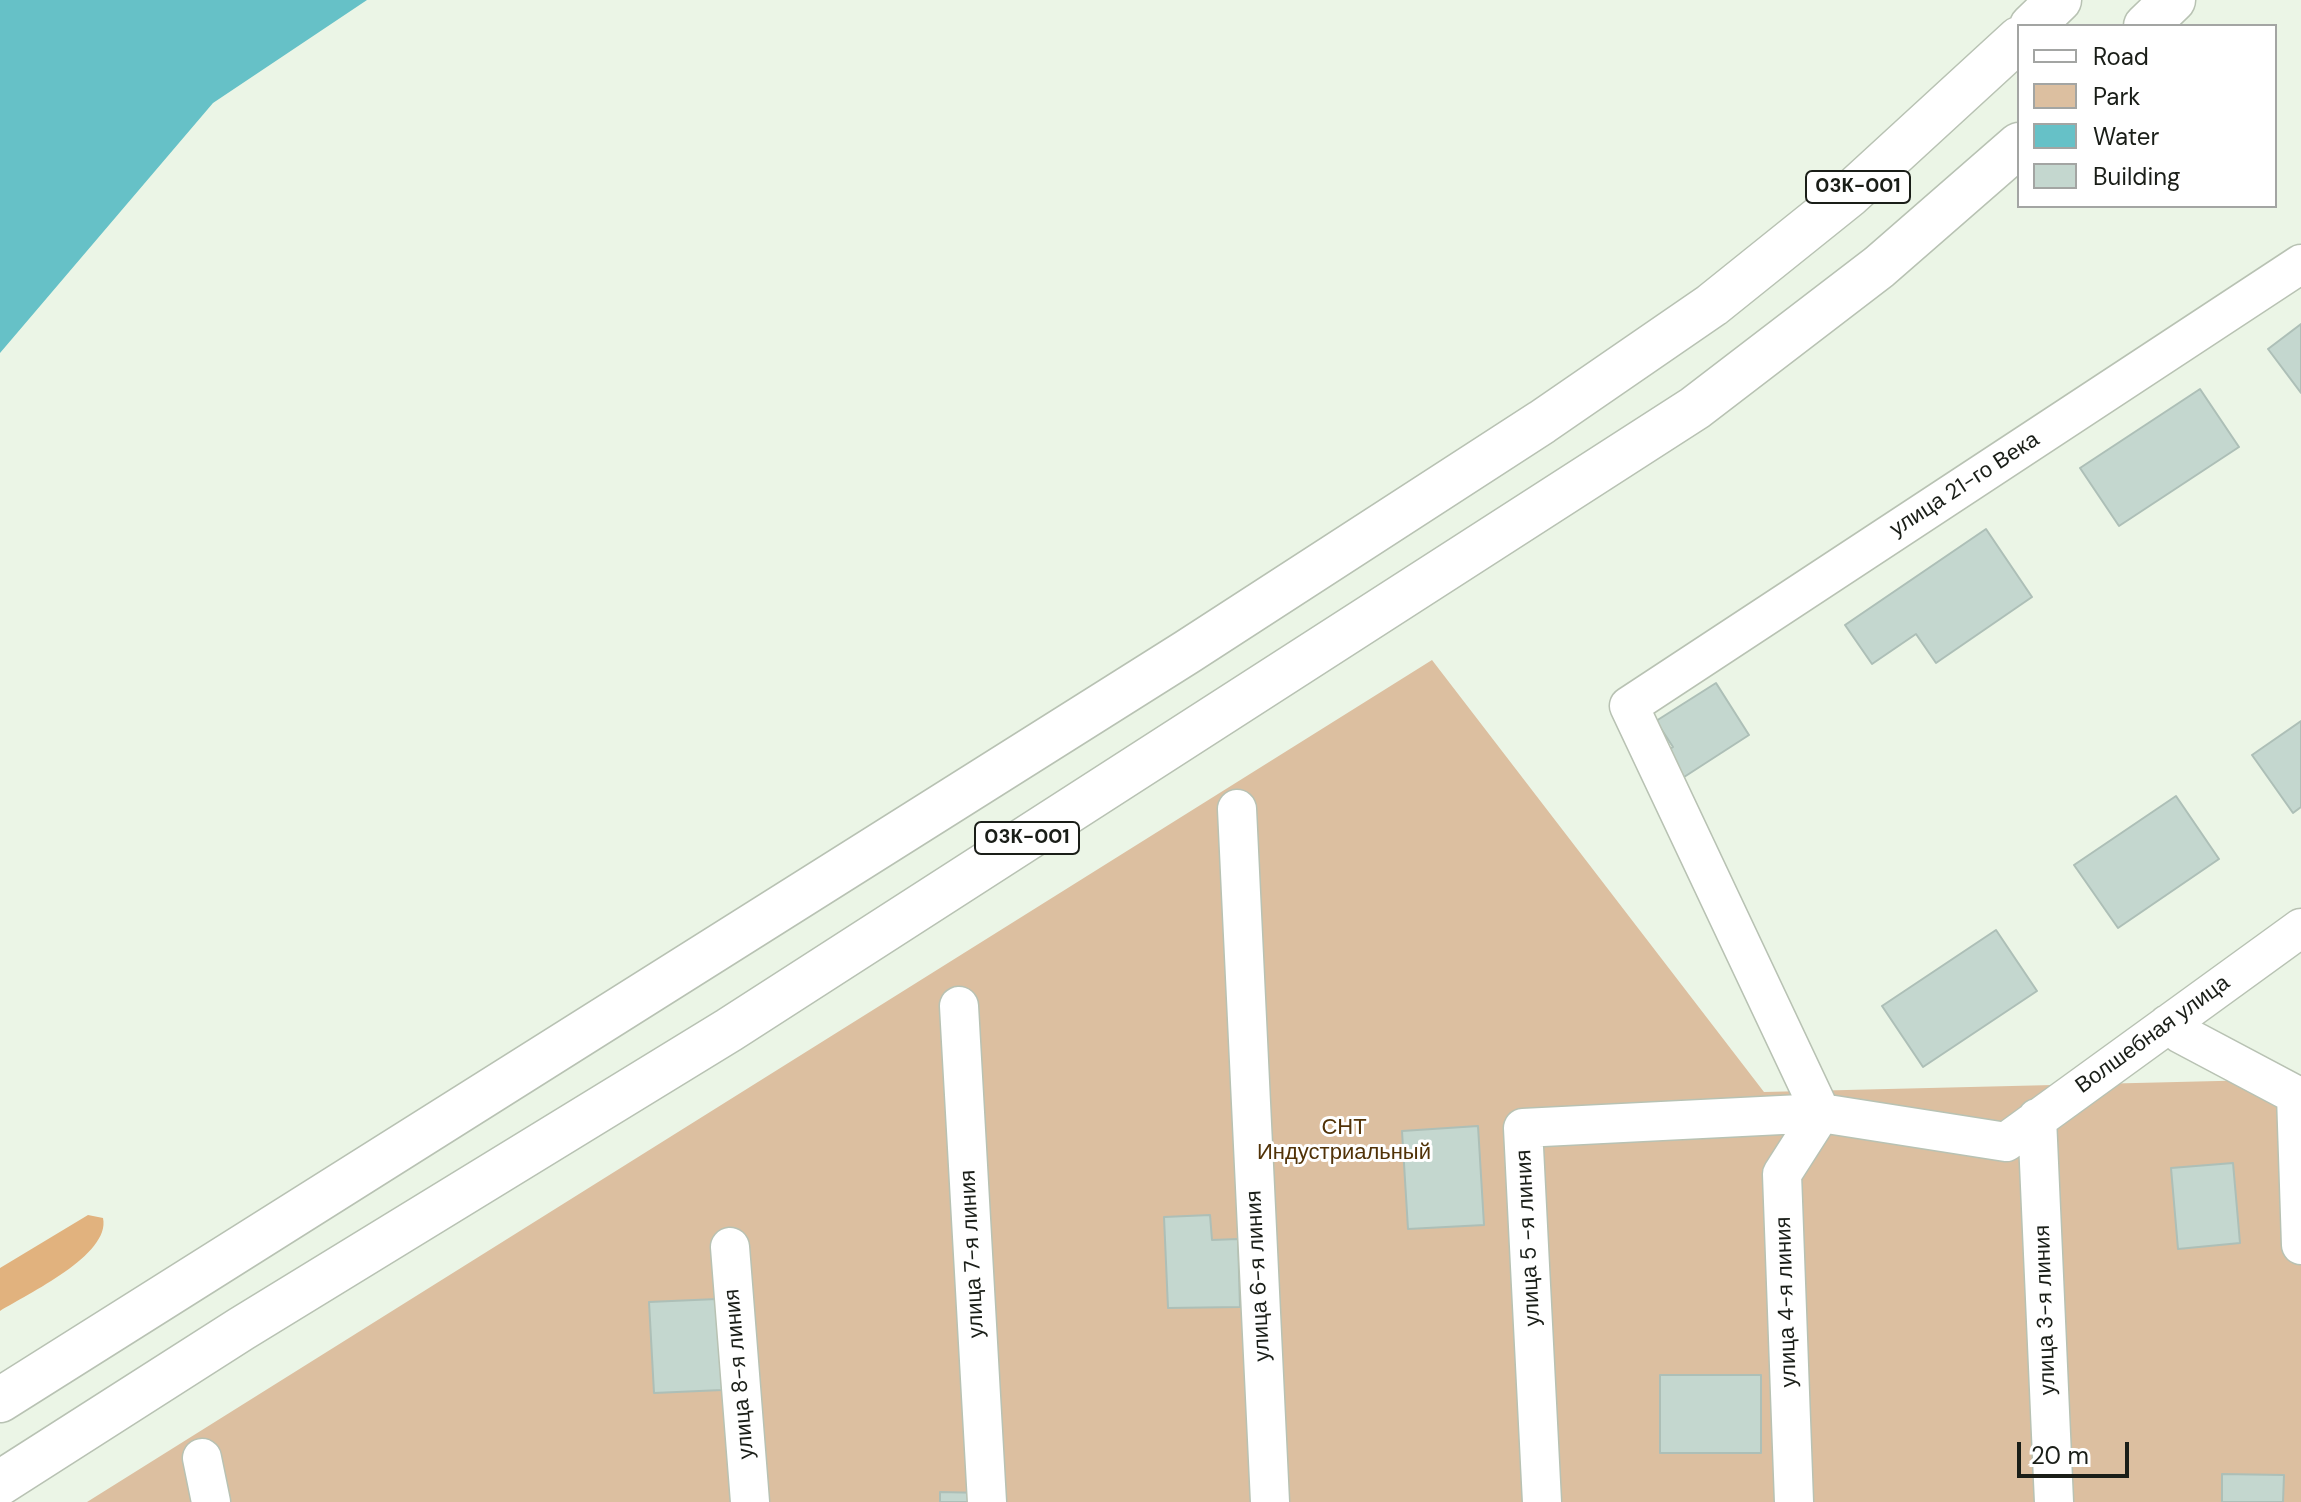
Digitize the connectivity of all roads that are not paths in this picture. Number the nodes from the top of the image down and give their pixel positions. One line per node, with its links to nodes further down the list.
1 (2059, 0): 3 (main road)
2 (2173, 0): 4 (main road)
3 (2034, 24)
4 (2148, 24)
5 (2017, 41): 16 (main road, 03К-001)
6 (2017, 147): 18 (main road, 03К-001)
7 (2301, 264): 12 (street, улица 21-го Века)
8 (1237, 809): 22 (street, улица 6-я линия)
9 (2301, 928): 11 (street, Волшебная улица)
10 (959, 1006): 21 (street, улица 7-я линия)
11 (2168, 1024): 13 (street, Волшебная улица); 14 (street)
12 (1821, 1113): 13 (street, Волшебная улица); 23 (street, улица 5 -я линия); 24 (street, улица 4-я линия)
13 (2037, 1118): 25 (street, улица 3-я линия)
14 (2301, 1245)
15 (730, 1247): 20 (street, улица 8-я линия)
16 (0, 1400)
17 (202, 1458): 19 (street)
18 (0, 1483)
19 (211, 1502)
20 (750, 1502)
21 (987, 1502)
22 (1270, 1502)
23 (1542, 1502)
24 (1794, 1502)
25 (2054, 1502)

